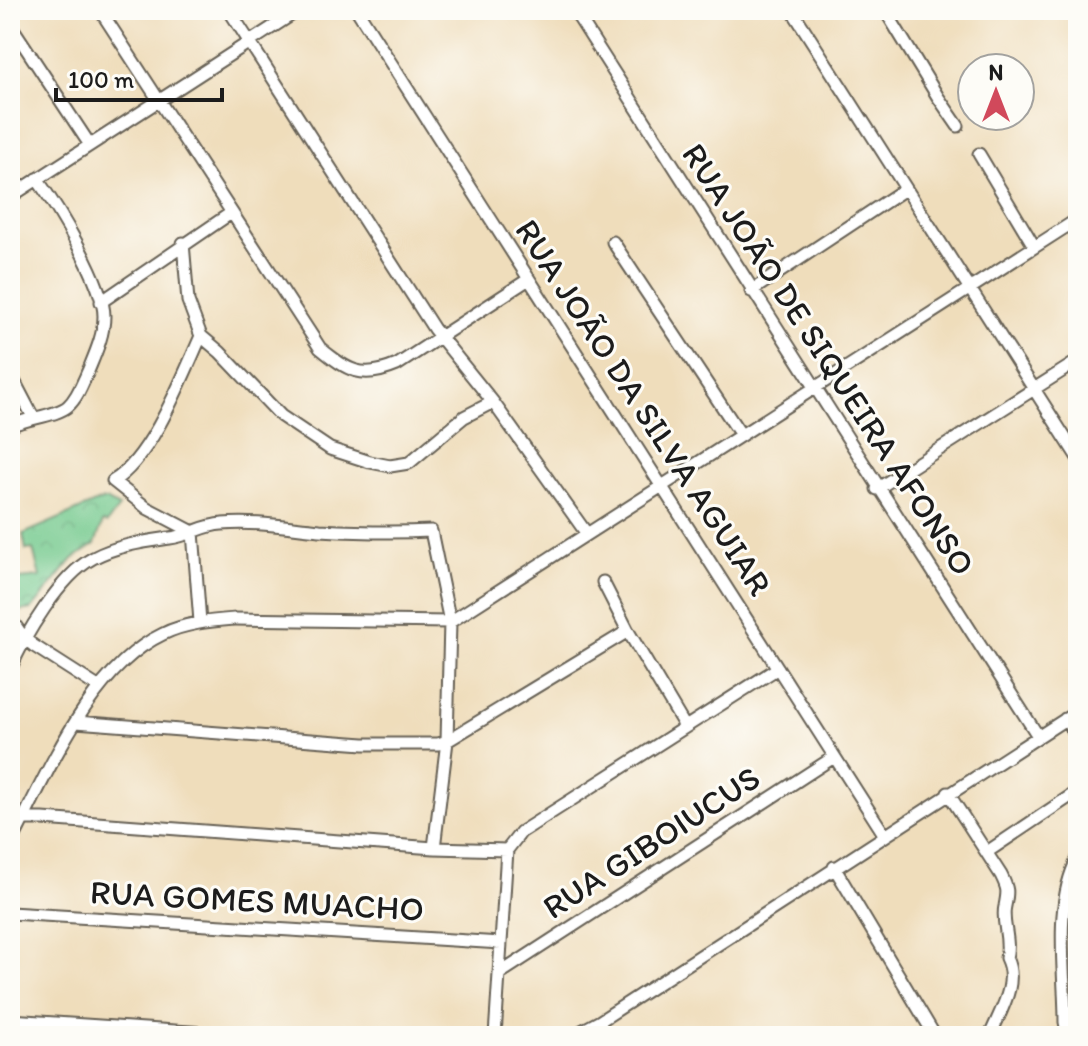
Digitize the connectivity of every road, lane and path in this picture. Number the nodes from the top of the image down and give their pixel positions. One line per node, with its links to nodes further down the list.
1 (100, 10): 10 (street)
2 (229, 10): 9 (street)
3 (299, 10): 9 (street)
4 (357, 10): 22 (street, RUA JOÃO DA SILVA AGUIAR)
5 (574, 10): 24 (street, RUA JOÃO DE SIQUEIRA AFONSO)
6 (792, 10): 15 (street)
7 (885, 10): 11 (street)
8 (10, 24): 12 (street)
9 (250, 42): 10 (street); 27 (street)
10 (159, 101): 12 (street); 17 (street)
11 (956, 123)
12 (90, 145): 14 (street)
13 (979, 154): 21 (street)
14 (37, 179): 16 (street); 25 (street)
15 (905, 189): 23 (street); 24 (street)
16 (10, 197)
17 (231, 213): 20 (street); 27 (street)
18 (1078, 219): 21 (street)
19 (613, 242): 35 (street)
20 (183, 243): 25 (street); 26 (street)
21 (1034, 246): 23 (street)
22 (529, 279): 27 (street); 37 (street, RUA JOÃO DA SILVA AGUIAR)
23 (968, 288): 30 (street); 31 (street)
24 (751, 291): 30 (street, RUA JOÃO DE SIQUEIRA AFONSO)
25 (101, 302): 33 (street)
26 (201, 336): 32 (street); 39 (street)
27 (440, 337): 32 (street)
28 (1078, 361): 31 (street)
29 (10, 373): 33 (street)
30 (814, 386): 35 (street); 38 (street, RUA JOÃO DE SIQUEIRA AFONSO)
31 (1034, 389): 36 (street); 38 (street)
32 (493, 402): 40 (street)
33 (33, 417): 34 (street)
34 (10, 426)
35 (741, 435): 37 (street)
36 (1078, 458)
37 (662, 485): 40 (street); 47 (street, RUA JOÃO DA SILVA AGUIAR)
38 (877, 489): 54 (street, RUA JOÃO DE SIQUEIRA AFONSO)
39 (193, 532): 43 (street); 44 (street); 46 (street)
40 (587, 534): 44 (street)
41 (603, 582): 45 (street)
42 (10, 618): 46 (street)
43 (200, 622): 44 (street); 49 (street)
44 (450, 622): 56 (street)
45 (628, 631): 53 (street); 56 (street)
46 (24, 638): 48 (street); 49 (street)
47 (778, 668): 53 (street); 57 (street, RUA JOÃO DA SILVA AGUIAR)
48 (10, 670)
49 (98, 687): 52 (street)
50 (1078, 711): 51 (street)
51 (1065, 719): 54 (street); 55 (street)
52 (76, 722): 56 (street); 61 (street)
53 (684, 725): 65 (street)
54 (1038, 736): 59 (street)
55 (1078, 738)
56 (447, 741): 64 (street)
57 (834, 757): 62 (street, RUA JOÃO DA SILVA AGUIAR); 71 (street, RUA GIBOIUCUS)
58 (1078, 791): 66 (street)
59 (948, 793): 62 (street); 66 (street)
60 (10, 819): 61 (street)
61 (23, 820): 63 (street); 64 (street)
62 (884, 834): 68 (street)
63 (10, 845)
64 (434, 848): 65 (street)
65 (507, 850): 70 (street)
66 (987, 852): 77 (street)
67 (1078, 858): 78 (street)
68 (834, 867): 75 (street); 76 (street)
69 (10, 913): 70 (street, RUA GOMES MUACHO)
70 (501, 943): 71 (street)
71 (499, 974): 74 (street)
72 (10, 1020): 73 (street)
73 (250, 1036)
74 (495, 1036)
75 (572, 1036)
76 (935, 1036)
77 (990, 1036)
78 (1068, 1036)

